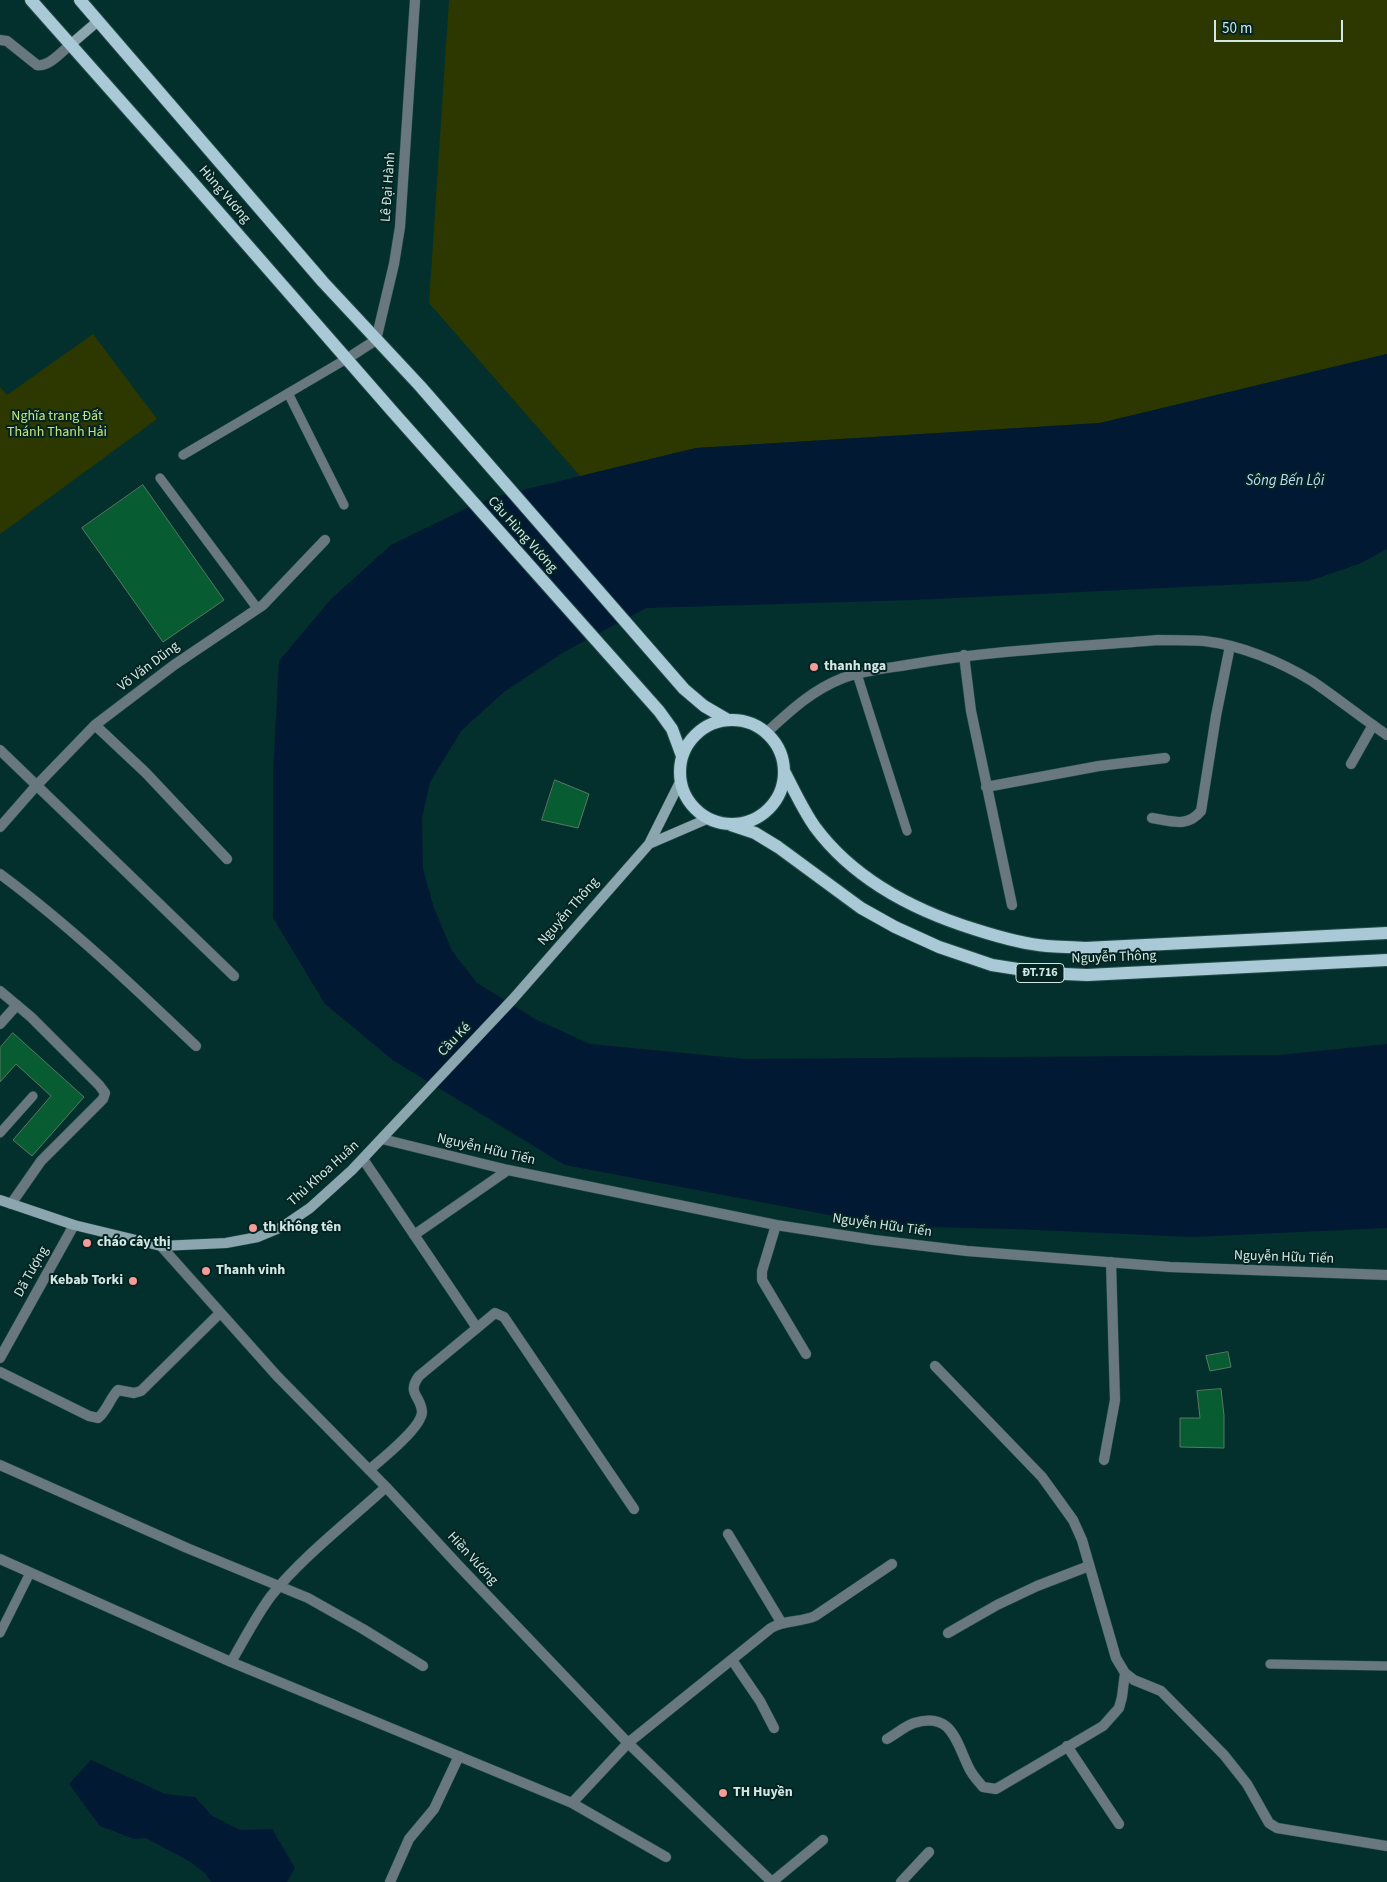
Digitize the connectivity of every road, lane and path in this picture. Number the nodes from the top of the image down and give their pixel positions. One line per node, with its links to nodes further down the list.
1 (30, 0): 6 (main road, Hùng Vương)
2 (80, 0): 4 (main road, Hùng Vương)
3 (416, 0): 7 (street, Lê Đại Hành)
4 (98, 21): 6 (main road); 7 (main road, Hùng Vương)
5 (0, 40): 6 (street)
6 (70, 44): 8 (main road, Hùng Vương)
7 (376, 340): 8 (street); 9 (main road, Hùng Vương)
8 (348, 358): 10 (lane); 11 (main road, Hùng Vương)
9 (420, 386): 20 (main road, Cầu Hùng Vương)
10 (288, 393): 12 (lane); 14 (lane)
11 (393, 412): 26 (main road, Cầu Hùng Vương)
12 (183, 455)
13 (160, 478): 16 (lane)
14 (344, 505)
15 (325, 540): 16 (street, Võ Văn Dũng)
16 (257, 608): 21 (street, Võ Văn Dũng)
17 (1230, 646): 18 (street); 22 (street); 33 (street)
18 (964, 655): 19 (street); 32 (street)
19 (857, 674): 23 (street); 37 (lane)
20 (728, 720): 23 (main road); 26 (main road)
21 (95, 725): 31 (street, Võ Văn Dũng); 39 (street)
22 (1373, 725): 24 (street); 28 (street)
23 (766, 733): 29 (main road)
24 (1387, 735)
25 (0, 750): 31 (street)
26 (682, 756): 30 (main road)
27 (1165, 758): 32 (street)
28 (1351, 764)
29 (784, 771): 35 (main road); 42 (main road, Nguyễn Thông / ĐT.716)
30 (680, 782): 34 (main road); 38 (main road, Nguyễn Thông)
31 (36, 786): 36 (street, Võ Văn Dũng); 44 (street)
32 (986, 787): 41 (street)
33 (1152, 818)
34 (707, 819): 35 (main road); 38 (main road, Nguyễn Thông)
35 (731, 825): 43 (main road, Nguyễn Thông / ĐT.716)
36 (0, 827)
37 (907, 831)
38 (649, 844): 46 (main road, Nguyễn Thông)
39 (227, 858)
40 (0, 874): 49 (street)
41 (1012, 904)
42 (1387, 933)
43 (1387, 960)
44 (234, 976)
45 (0, 991): 47 (street)
46 (513, 999): 51 (main road, Cầu Ké)
47 (17, 1005): 48 (street); 57 (street)
48 (0, 1024)
49 (196, 1046)
50 (33, 1096): 52 (lane)
51 (417, 1100): 53 (main road, Thủ Khoa Huân)
52 (0, 1133)
53 (382, 1139): 54 (main road, Thủ Khoa Huân); 55 (street, Nguyễn Hữu Tiến)
54 (363, 1159): 60 (street); 61 (main road, Thủ Khoa Huân)
55 (508, 1170): 59 (street, Nguyễn Hữu Tiến); 60 (street)
56 (0, 1200): 57 (main road, Thủ Khoa Huân)
57 (11, 1204): 58 (main road, Thủ Khoa Huân)
58 (74, 1225): 61 (main road, Thủ Khoa Huân); 67 (street, Dã Tượng)
59 (776, 1225): 62 (street, Nguyễn Hữu Tiến); 66 (street)
60 (414, 1235): 65 (street)
61 (161, 1246): 64 (street, Hiền Vương)
62 (1111, 1262): 63 (street, Nguyễn Hữu Tiến); 70 (street)
63 (1387, 1275)
64 (220, 1312): 69 (street); 72 (street, Hiền Vương)
65 (477, 1328): 72 (street); 74 (street)
66 (806, 1354)
67 (0, 1358)
68 (936, 1366): 78 (street)
69 (0, 1372)
70 (1104, 1460)
71 (0, 1465): 80 (street)
72 (370, 1470): 73 (street, Hiền Vương)
73 (386, 1487): 80 (street); 92 (street, Hiền Vương)
74 (634, 1510)
75 (728, 1534): 81 (street)
76 (0, 1559): 79 (street)
77 (892, 1564): 81 (street)
78 (1089, 1566): 83 (street); 89 (street)
79 (30, 1572): 82 (lane); 85 (street)
80 (280, 1586): 85 (street); 87 (street)
81 (781, 1622): 84 (street)
82 (0, 1633)
83 (948, 1633)
84 (732, 1660): 90 (street); 92 (street)
85 (232, 1662): 94 (street)
86 (1270, 1664): 88 (lane)
87 (422, 1666)
88 (1387, 1666)
89 (1125, 1673): 93 (street); 98 (street)
90 (774, 1728)
91 (887, 1739): 93 (street)
92 (628, 1743): 95 (street); 102 (street, Hiền Vương)
93 (1067, 1746): 96 (street)
94 (459, 1756): 95 (street); 101 (street)
95 (572, 1803): 100 (street)
96 (1119, 1824)
97 (823, 1840): 102 (street)
98 (1387, 1846)
99 (929, 1852): 103 (street)
100 (666, 1857)
101 (390, 1882)
102 (772, 1882)
103 (901, 1882)

